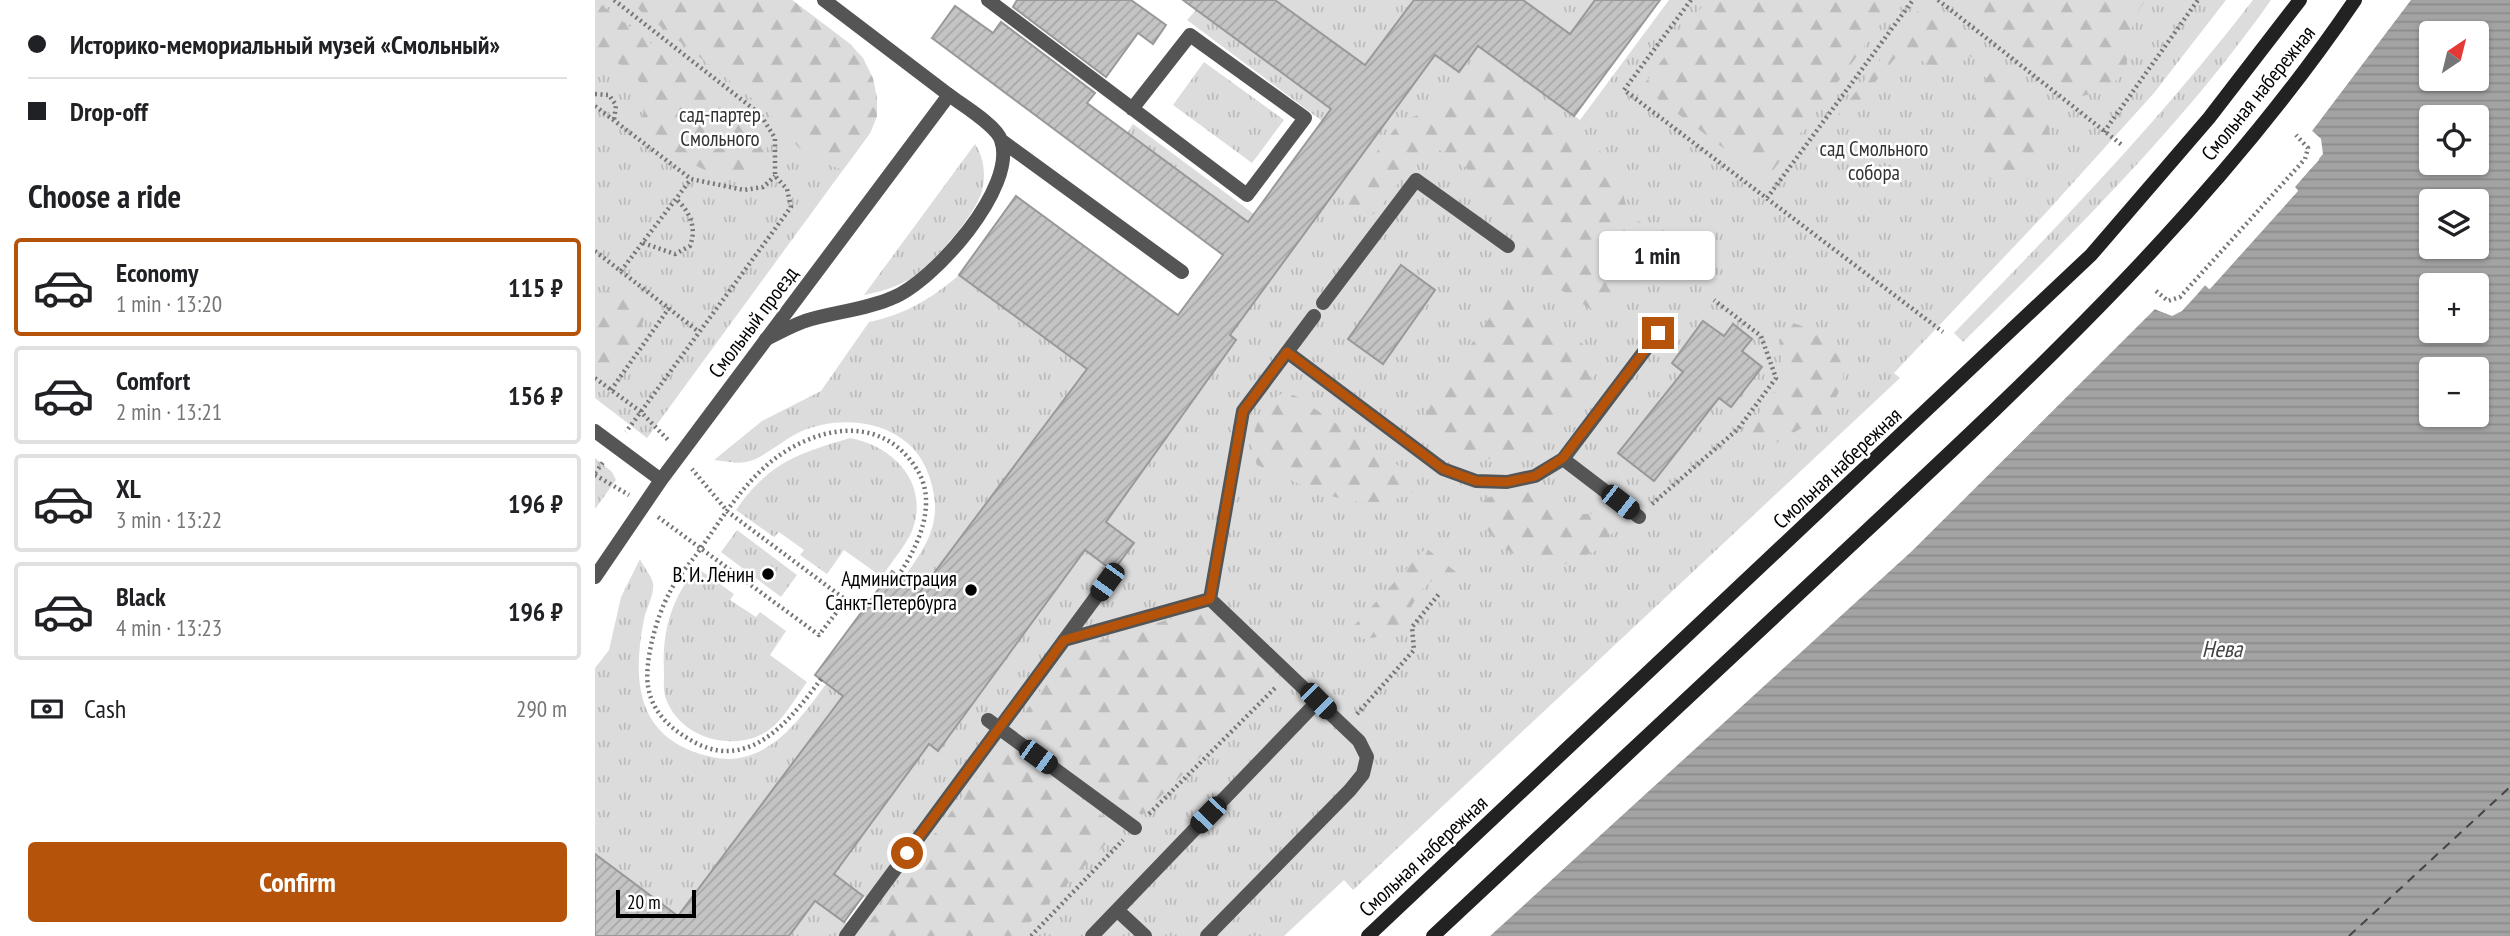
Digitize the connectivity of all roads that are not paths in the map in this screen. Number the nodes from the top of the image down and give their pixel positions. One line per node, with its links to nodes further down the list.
1 (824, 0): 5 (street)
2 (988, 0): 6 (street)
3 (2300, 0): 31 (main road, Смольная набережная)
4 (2355, 0): 32 (main road, Смольная набережная)
5 (949, 95): 7 (street); 13 (street, Смольный проезд)
6 (1132, 109): 6 (street)
7 (1002, 141): 9 (street); 13 (street)
8 (1508, 246): 10 (street)
9 (1182, 272)
10 (1324, 303)
11 (1314, 316): 14 (street)
12 (1658, 333): 16 (street)
13 (766, 339): 17 (street, Смольный проезд)
14 (1287, 352): 16 (street); 21 (street)
15 (595, 431): 17 (street)
16 (1563, 458): 18 (street)
17 (661, 480): 19 (street, Смольный проезд)
18 (1639, 517)
19 (595, 577)
20 (1107, 582): 22 (street)
21 (1210, 599): 22 (street); 23 (street)
22 (1064, 640): 24 (street)
23 (1318, 701): 26 (street); 30 (street)
24 (993, 724): 25 (street); 27 (street)
25 (1135, 828)
26 (1117, 910): 28 (street); 29 (street)
27 (846, 936)
28 (1092, 936)
29 (1145, 936)
30 (1207, 936)
31 (1368, 936)
32 (1433, 936)

